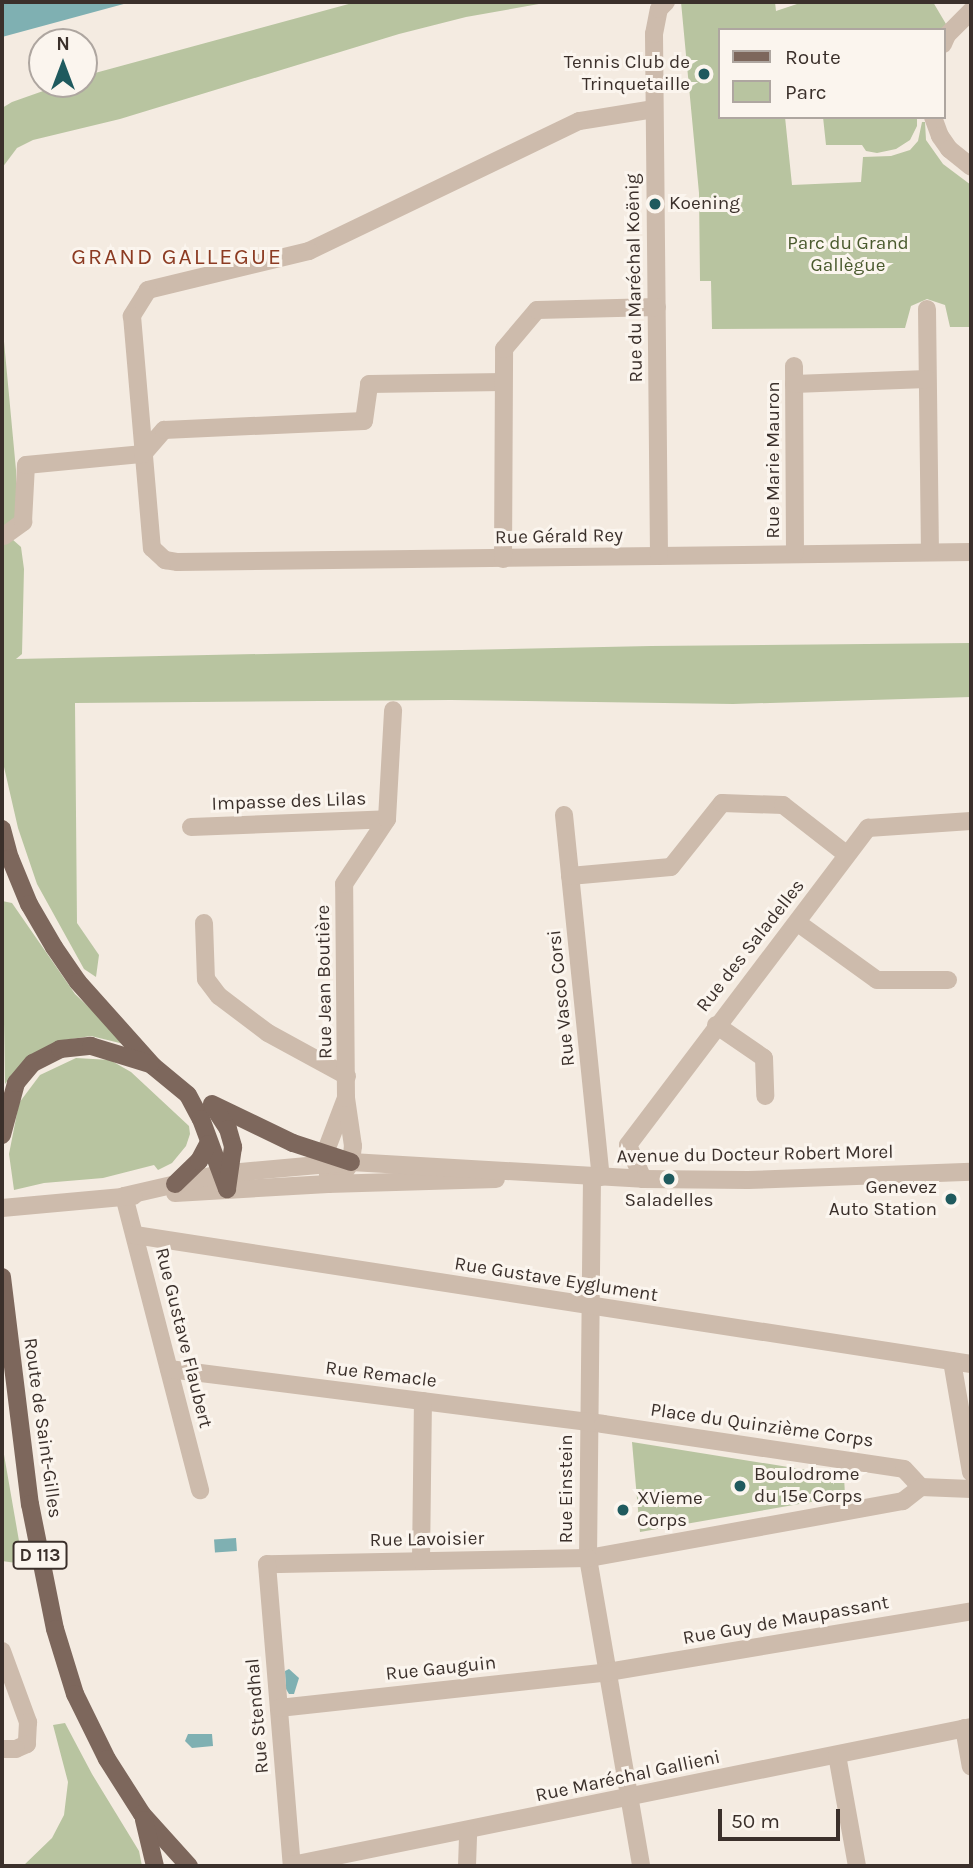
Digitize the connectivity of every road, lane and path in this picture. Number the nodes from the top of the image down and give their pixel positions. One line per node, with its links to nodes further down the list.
1 (666, 2): 4 (street, Rue du Maréchal Koënig)
2 (964, 10): 3 (street)
3 (945, 41)
4 (654, 109): 7 (street, Rue du Maréchal Koënig); 11 (street)
5 (934, 119): 6 (street)
6 (971, 167)
7 (657, 307): 10 (street); 16 (street, Rue du Maréchal Koënig)
8 (927, 310): 9 (street)
9 (927, 379): 13 (street, Rue Marie Mauron); 14 (street)
10 (503, 382): 11 (street); 17 (street)
11 (143, 454): 12 (street); 17 (street, Rue Gérald Rey)
12 (4, 536)
13 (795, 552): 14 (street, Rue Gérald Rey); 16 (street, Rue Gérald Rey)
14 (930, 552): 15 (street, Rue Gérald Rey)
15 (971, 552)
16 (659, 556): 17 (street, Rue Gérald Rey)
17 (503, 558)
18 (393, 710): 20 (street)
19 (564, 815): 25 (street, Rue Vasco Corsi)
20 (387, 820): 22 (street, Impasse des Lilas); 31 (street, Rue Jean Boutière)
21 (971, 821): 24 (street, Rue des Saladelles)
22 (191, 827)
23 (2, 829): 30 (main road)
24 (846, 853): 25 (street); 27 (street, Rue des Saladelles)
25 (570, 876): 37 (street, Rue Vasco Corsi)
26 (204, 923): 31 (street)
27 (798, 923): 28 (street); 29 (street, Rue des Saladelles)
28 (948, 980)
29 (716, 1025): 33 (street); 39 (street, Rue des Saladelles)
30 (153, 1066): 32 (main road); 36 (main road)
31 (347, 1076): 34 (street, Rue Jean Boutière)
32 (188, 1095): 35 (main road); 38 (main road)
33 (765, 1096)
34 (346, 1098): 40 (street, Rue Jean Boutière); 41 (street, Rue Jean Boutière)
35 (212, 1104): 40 (main road); 45 (main road)
36 (2, 1135)
37 (598, 1140): 39 (street); 44 (street, Rue Vasco Corsi)
38 (208, 1144): 45 (main road); 47 (main road)
39 (628, 1145): 46 (street)
40 (325, 1159): 41 (main road); 45 (street, Avenue du Docteur Robert Morel); 48 (street, Rue Jean Boutière)
41 (351, 1162): 43 (street, Avenue du Docteur Robert Morel); 48 (street)
42 (971, 1171): 46 (street, Avenue du Docteur Robert Morel)
43 (538, 1175): 44 (street, Avenue du Docteur Robert Morel); 48 (street, Avenue du Docteur Robert Morel)
44 (597, 1177): 46 (street, Avenue du Docteur Robert Morel); 53 (street, Rue Einstein)
45 (226, 1178): 47 (street, Avenue du Docteur Robert Morel); 48 (street, Avenue du Docteur Robert Morel); 49 (street, Avenue du Docteur Robert Morel)
46 (643, 1179)
47 (175, 1184): 49 (street, Avenue du Docteur Robert Morel)
48 (328, 1184)
49 (124, 1196): 50 (street, Avenue du Docteur Robert Morel); 51 (street, Rue Gustave Flaubert)
50 (2, 1208)
51 (135, 1234): 53 (street, Rue Gustave Eyglument); 56 (street, Rue Gustave Flaubert)
52 (2, 1277): 75 (main road, Route de Saint-Gilles / D 113)
53 (590, 1307): 54 (street, Rue Gustave Eyglument); 58 (street, Rue Einstein)
54 (952, 1361): 55 (street, Rue Gustave Eyglument); 59 (street)
55 (971, 1364)
56 (169, 1369): 57 (street, Rue Remacle); 62 (street, Rue Gustave Flaubert)
57 (423, 1401): 58 (street, Rue Remacle); 64 (street)
58 (588, 1422): 60 (street, Place du Quinzième Corps); 63 (street, Rue Einstein)
59 (971, 1472)
60 (921, 1486): 61 (street); 63 (street)
61 (971, 1489)
62 (200, 1490)
63 (588, 1558): 64 (street, Rue Lavoisier); 68 (street, Rue Einstein)
64 (421, 1561): 65 (street, Rue Lavoisier)
65 (267, 1564): 69 (street, Rue Stendhal)
66 (971, 1611): 68 (street, Rue Guy de Maupassant)
67 (2, 1651): 71 (street)
68 (608, 1672): 69 (street, Rue Gauguin); 74 (street, Rue Einstein)
69 (279, 1708): 77 (street, Rue Stendhal)
70 (968, 1727): 72 (street, Rue Maréchal Gallieni); 73 (street)
71 (2, 1749)
72 (837, 1755): 74 (street, Rue Maréchal Gallieni); 82 (street)
73 (971, 1766)
74 (628, 1799): 76 (street, Rue Maréchal Gallieni); 81 (street, Rue Einstein)
75 (142, 1814): 78 (main road, Route de Saint-Gilles / D 113); 79 (main road, Route de Saint-Gilles / D 113)
76 (468, 1831): 77 (street, Rue Maréchal Gallieni); 80 (street)
77 (292, 1865)
78 (155, 1866)
79 (189, 1866)
80 (467, 1866)
81 (640, 1866)
82 (857, 1866)

